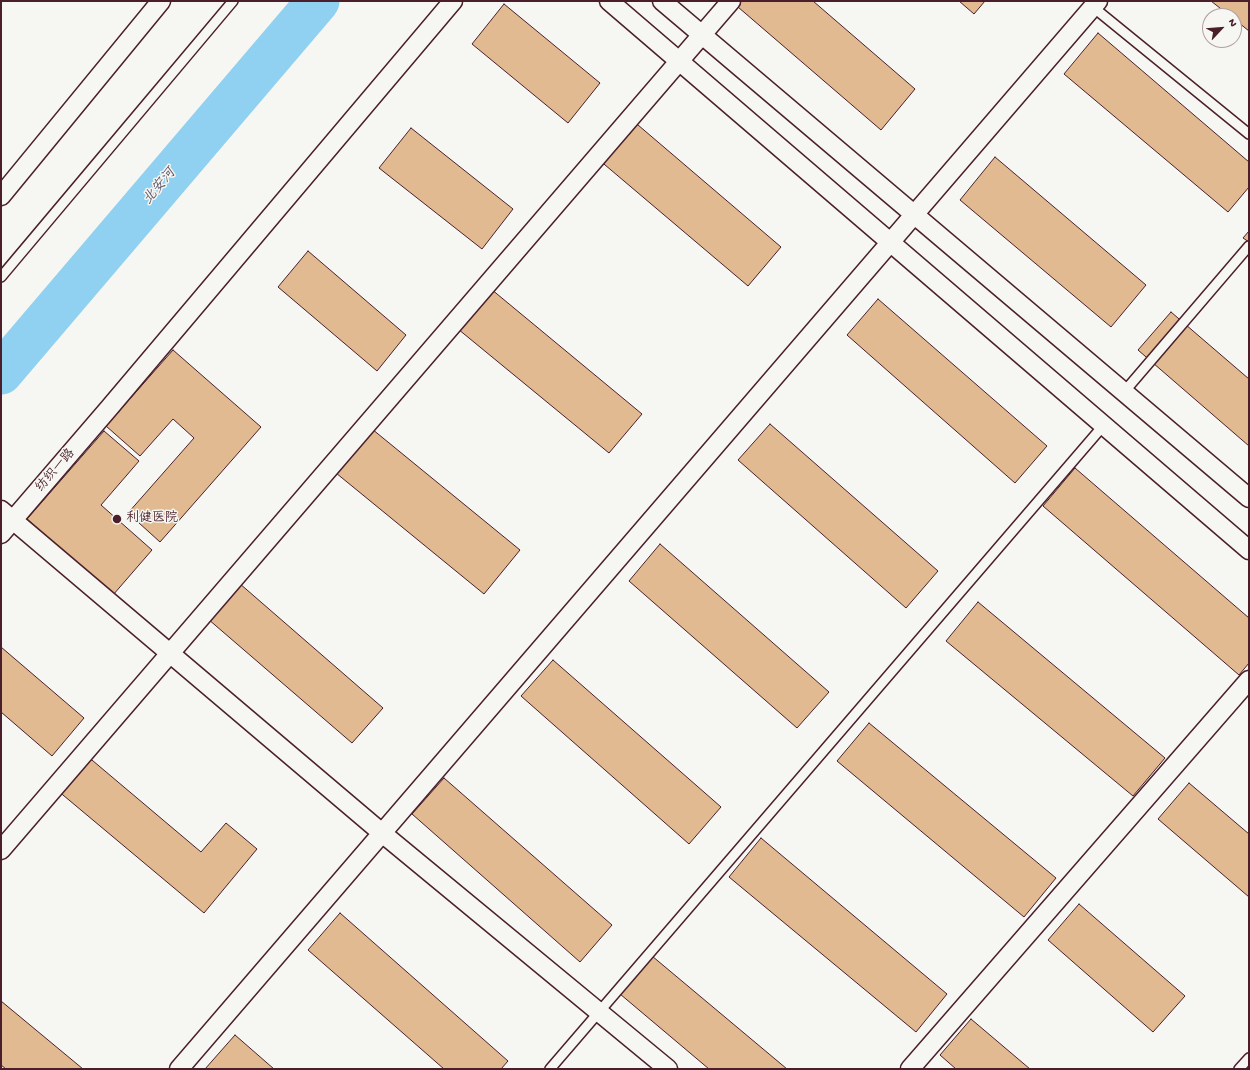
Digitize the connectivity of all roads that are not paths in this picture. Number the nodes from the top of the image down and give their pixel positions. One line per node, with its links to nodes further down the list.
1 (161, 1): 11 (street)
2 (232, 1): 15 (lane)
3 (453, 1): 19 (street, 纺织一路)
4 (609, 1): 9 (street)
5 (662, 1): 8 (street)
6 (731, 1): 8 (street)
7 (1095, 4): 10 (lane); 12 (street)
8 (702, 35): 9 (street); 12 (street)
9 (680, 61): 13 (street); 22 (street)
10 (1249, 134)
11 (1, 196)
12 (915, 214): 13 (street); 16 (street)
13 (891, 241): 17 (street); 24 (street)
14 (1249, 246): 16 (lane)
15 (1, 277)
16 (1124, 392): 18 (street)
17 (1103, 426): 21 (street); 26 (lane)
18 (1249, 498)
19 (5, 514): 20 (street, 纺织一路); 22 (street)
20 (1, 534)
21 (1249, 550)
22 (170, 654): 24 (street); 25 (street)
23 (1249, 680): 31 (street)
24 (382, 833): 26 (street); 28 (street)
25 (1, 850)
26 (600, 1012): 29 (lane); 30 (street)
27 (1249, 1058): 32 (lane)
28 (179, 1069)
29 (550, 1069)
30 (668, 1069)
31 (910, 1069)
32 (1239, 1069)

